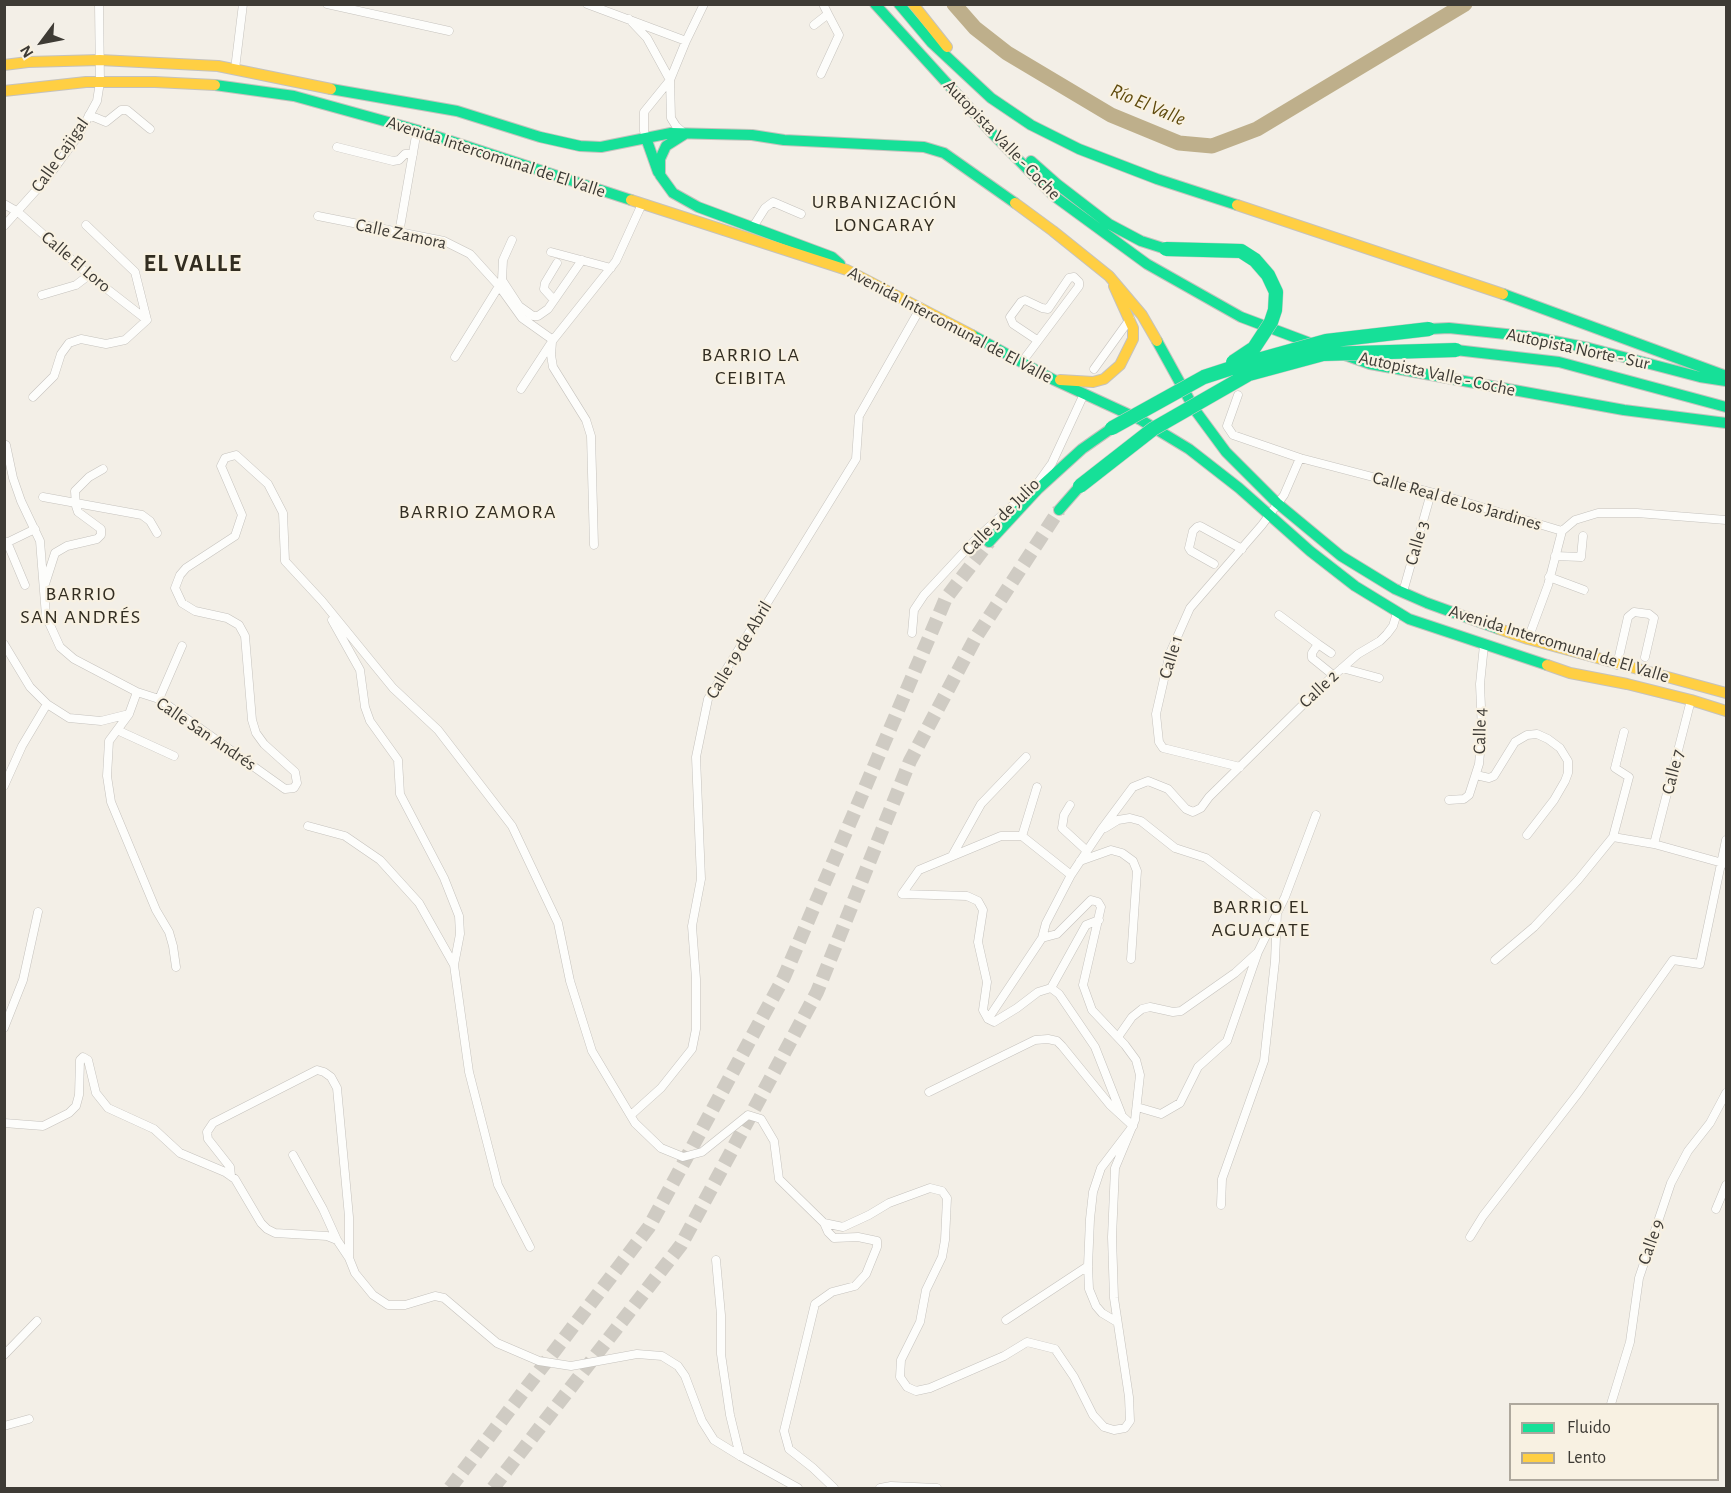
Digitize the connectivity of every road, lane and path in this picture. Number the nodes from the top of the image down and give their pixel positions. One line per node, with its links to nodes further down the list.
1 (99, 4): 14 (street, Calle Cajigal)
2 (243, 4): 16 (street)
3 (327, 4): 12 (street)
4 (587, 4): 10 (street)
5 (704, 4): 13 (street)
6 (875, 4): 26 (main road, Autopista Valle - Coche)
7 (898, 4): 20 (main road, Autopista Valle - Coche)
8 (913, 4): 20 (main road)
9 (826, 8): 11 (street); 17 (street)
10 (629, 19): 13 (street); 18 (street)
11 (814, 25)
12 (449, 31)
13 (686, 41): 18 (street)
14 (100, 60): 15 (main road, Avenida Intercomunal de El Valle); 16 (main road, Avenida Intercomunal de El Valle); 19 (street, Calle Cajigal)
15 (4, 65)
16 (235, 69): 27 (main road, Avenida Intercomunal de El Valle)
17 (821, 74)
18 (670, 80): 25 (street); 27 (street)
19 (100, 82): 21 (main road, Avenida Intercomunal de El Valle); 22 (street, Calle Cajigal); 24 (main road, Avenida Intercomunal de El Valle)
20 (976, 84): 59 (main road, Autopista Valle - Coche)
21 (4, 91)
22 (89, 115): 23 (street); 33 (street, Calle Cajigal)
23 (150, 129)
24 (417, 130): 29 (street); 32 (main road, Avenida Intercomunal de El Valle)
25 (685, 134): 27 (main road, Avenida Intercomunal de El Valle); 30 (main road); 47 (main road, Avenida Intercomunal de El Valle)
26 (993, 134): 60 (main road, bridge); 68 (main road, Autopista Valle - Coche)
27 (646, 138): 30 (main road)
28 (337, 147): 29 (street)
29 (413, 154): 39 (street)
30 (660, 175): 38 (main road)
31 (4, 204): 33 (street, Calle El Loro)
32 (642, 204): 44 (street); 45 (main road, Avenida Intercomunal de El Valle)
33 (18, 212): 37 (street, Calle Cajigal); 46 (street, Calle El Loro)
34 (801, 214): 38 (street)
35 (318, 216): 39 (street, Calle Zamora)
36 (86, 225): 53 (street)
37 (4, 226)
38 (753, 227): 45 (main road)
39 (399, 233): 48 (street, Calle Zamora)
40 (512, 240): 50 (street)
41 (551, 252): 42 (street)
42 (582, 260): 44 (street); 50 (street)
43 (557, 263): 50 (street)
44 (611, 268): 54 (street)
45 (847, 270): 51 (main road, Avenida Intercomunal de El Valle)
46 (89, 275): 49 (street); 53 (street, Calle El Loro)
47 (1109, 276): 52 (main road); 75 (main road, Avenida Intercomunal de El Valle)
48 (499, 286): 54 (street, Calle Zamora); 56 (street)
49 (42, 295)
50 (554, 300)
51 (921, 307): 57 (main road, Avenida Intercomunal de El Valle); 156 (street, Calle 19 de Abril)
52 (1130, 319): 58 (street); 61 (main road)
53 (147, 320): 66 (street)
54 (553, 340): 63 (street); 85 (street)
55 (1037, 340): 55 (street); 57 (street)
56 (455, 357)
57 (1022, 362): 61 (main road, Avenida Intercomunal de El Valle)
58 (1094, 369)
59 (1726, 376)
60 (1204, 377): 62 (main road, Autopista Norte - Sur, bridge); 83 (main road, Autopista Norte - Sur, bridge)
61 (1054, 380): 64 (main road, Avenida Intercomunal de El Valle)
62 (1726, 381)
63 (521, 389)
64 (1084, 393): 77 (main road, Avenida Intercomunal de El Valle); 97 (street, Calle 5 de Julio)
65 (1238, 395): 70 (street, Calle Real de Los Jardines)
66 (33, 397)
67 (1726, 407): 76 (main road, Autopista Norte - Sur, bridge)
68 (1726, 423)
69 (4, 444): 79 (street, Calle San Andrés)
70 (1300, 458): 72 (street, Calle Real de Los Jardines); 75 (street)
71 (103, 469): 74 (street)
72 (1431, 493): 80 (street, Calle Real de Los Jardines); 93 (street, Calle 3)
73 (43, 497): 74 (street)
74 (76, 501): 81 (street); 91 (street)
75 (1277, 503): 77 (street, Calle 1); 93 (main road, Avenida Intercomunal de El Valle)
76 (1059, 510)
77 (1269, 515): 86 (street, Calle 1); 95 (main road, Avenida Intercomunal de El Valle)
78 (1726, 520): 80 (street, Calle Real de Los Jardines)
79 (35, 529): 84 (street); 91 (street, Calle San Andrés)
80 (1562, 531): 87 (street)
81 (158, 533)
82 (1583, 536): 87 (street)
83 (988, 542)
84 (6, 543): 90 (street)
85 (594, 544)
86 (1242, 549): 88 (street); 120 (street, Calle 1)
87 (1555, 556): 89 (street)
88 (1214, 564)
89 (1549, 577): 92 (street); 98 (street)
90 (25, 585)
91 (44, 588): 109 (street, Calle San Andrés)
92 (1584, 590)
93 (1403, 592): 98 (main road, Avenida Intercomunal de El Valle)
94 (322, 601): 111 (street, Calle San Andrés); 146 (street); 156 (street)
95 (1397, 613): 101 (main road, Avenida Intercomunal de El Valle); 106 (street, Calle 2)
96 (1279, 615): 100 (street)
97 (912, 633)
98 (1528, 639): 105 (main road, Avenida Intercomunal de El Valle)
99 (4, 644): 113 (street)
100 (1318, 644): 103 (street); 107 (street)
101 (1484, 645): 112 (main road, Avenida Intercomunal de El Valle); 121 (street, Calle 4)
102 (182, 646): 111 (street)
103 (1330, 653)
104 (1645, 657): 105 (street)
105 (1617, 665): 110 (main road, Avenida Intercomunal de El Valle)
106 (1342, 668): 107 (street, Calle 2); 108 (street)
107 (1333, 675): 120 (street, Calle 2)
108 (1379, 678)
109 (137, 692): 111 (street, Calle San Andrés); 115 (street)
110 (1726, 693)
111 (159, 699)
112 (1691, 700): 114 (main road, Avenida Intercomunal de El Valle); 133 (street, Calle 7)
113 (47, 704): 115 (street); 122 (street)
114 (1726, 711)
115 (129, 714): 116 (street)
116 (117, 730): 118 (street); 147 (street)
117 (1624, 732): 131 (street)
118 (174, 756)
119 (1026, 757): 135 (street)
120 (1240, 767): 128 (street, Calle 2)
121 (1476, 775): 124 (street, Calle 4); 129 (street)
122 (4, 786)
123 (1037, 787): 130 (street)
124 (1449, 800)
125 (1070, 805): 134 (street)
126 (1316, 815): 140 (street)
127 (308, 826): 146 (street)
128 (1101, 830): 134 (street); 140 (street)
129 (1527, 835)
130 (1023, 837): 135 (street); 138 (street)
131 (1612, 837): 133 (street); 145 (street)
132 (1726, 840): 137 (street)
133 (1654, 844): 137 (street)
134 (1087, 851): 136 (street)
135 (952, 856): 149 (street)
136 (1080, 861): 138 (street); 144 (street)
137 (1723, 863): 165 (street)
138 (1071, 875): 142 (street)
139 (38, 912): 150 (street)
140 (1277, 912): 143 (street); 162 (street)
141 (1099, 920): 142 (street); 148 (street); 151 (street)
142 (1042, 938): 149 (street)
143 (1258, 952): 151 (street); 154 (street)
144 (1131, 959)
145 (1495, 960)
146 (454, 965): 167 (street)
147 (176, 967)
148 (1051, 988): 149 (street); 155 (street)
149 (988, 1019)
150 (4, 1028)
151 (1118, 1036): 154 (street)
152 (929, 1092): 155 (street)
153 (1726, 1093): 175 (street, Calle 9)
154 (1137, 1107): 158 (street)
155 (1121, 1113): 158 (street)
156 (631, 1115): 164 (street)
157 (4, 1124): 160 (street)
158 (1133, 1126): 170 (street); 173 (street)
159 (293, 1155): 166 (street)
160 (231, 1176): 166 (street); 168 (street)
161 (1726, 1185): 163 (street)
162 (1221, 1205)
163 (1716, 1209)
164 (824, 1223): 173 (street); 180 (street)
165 (1470, 1237)
166 (337, 1240): 168 (street)
167 (530, 1247)
168 (349, 1258): 178 (street)
169 (716, 1260): 178 (street)
170 (1088, 1266): 171 (street); 173 (street)
171 (1006, 1320)
172 (37, 1321): 174 (street)
173 (1117, 1322)
174 (4, 1354)
175 (1611, 1403)
176 (29, 1419): 177 (street)
177 (4, 1426)
178 (740, 1456): 179 (street)
179 (798, 1488)
180 (834, 1488)
181 (880, 1488): 182 (street)
182 (937, 1488)

